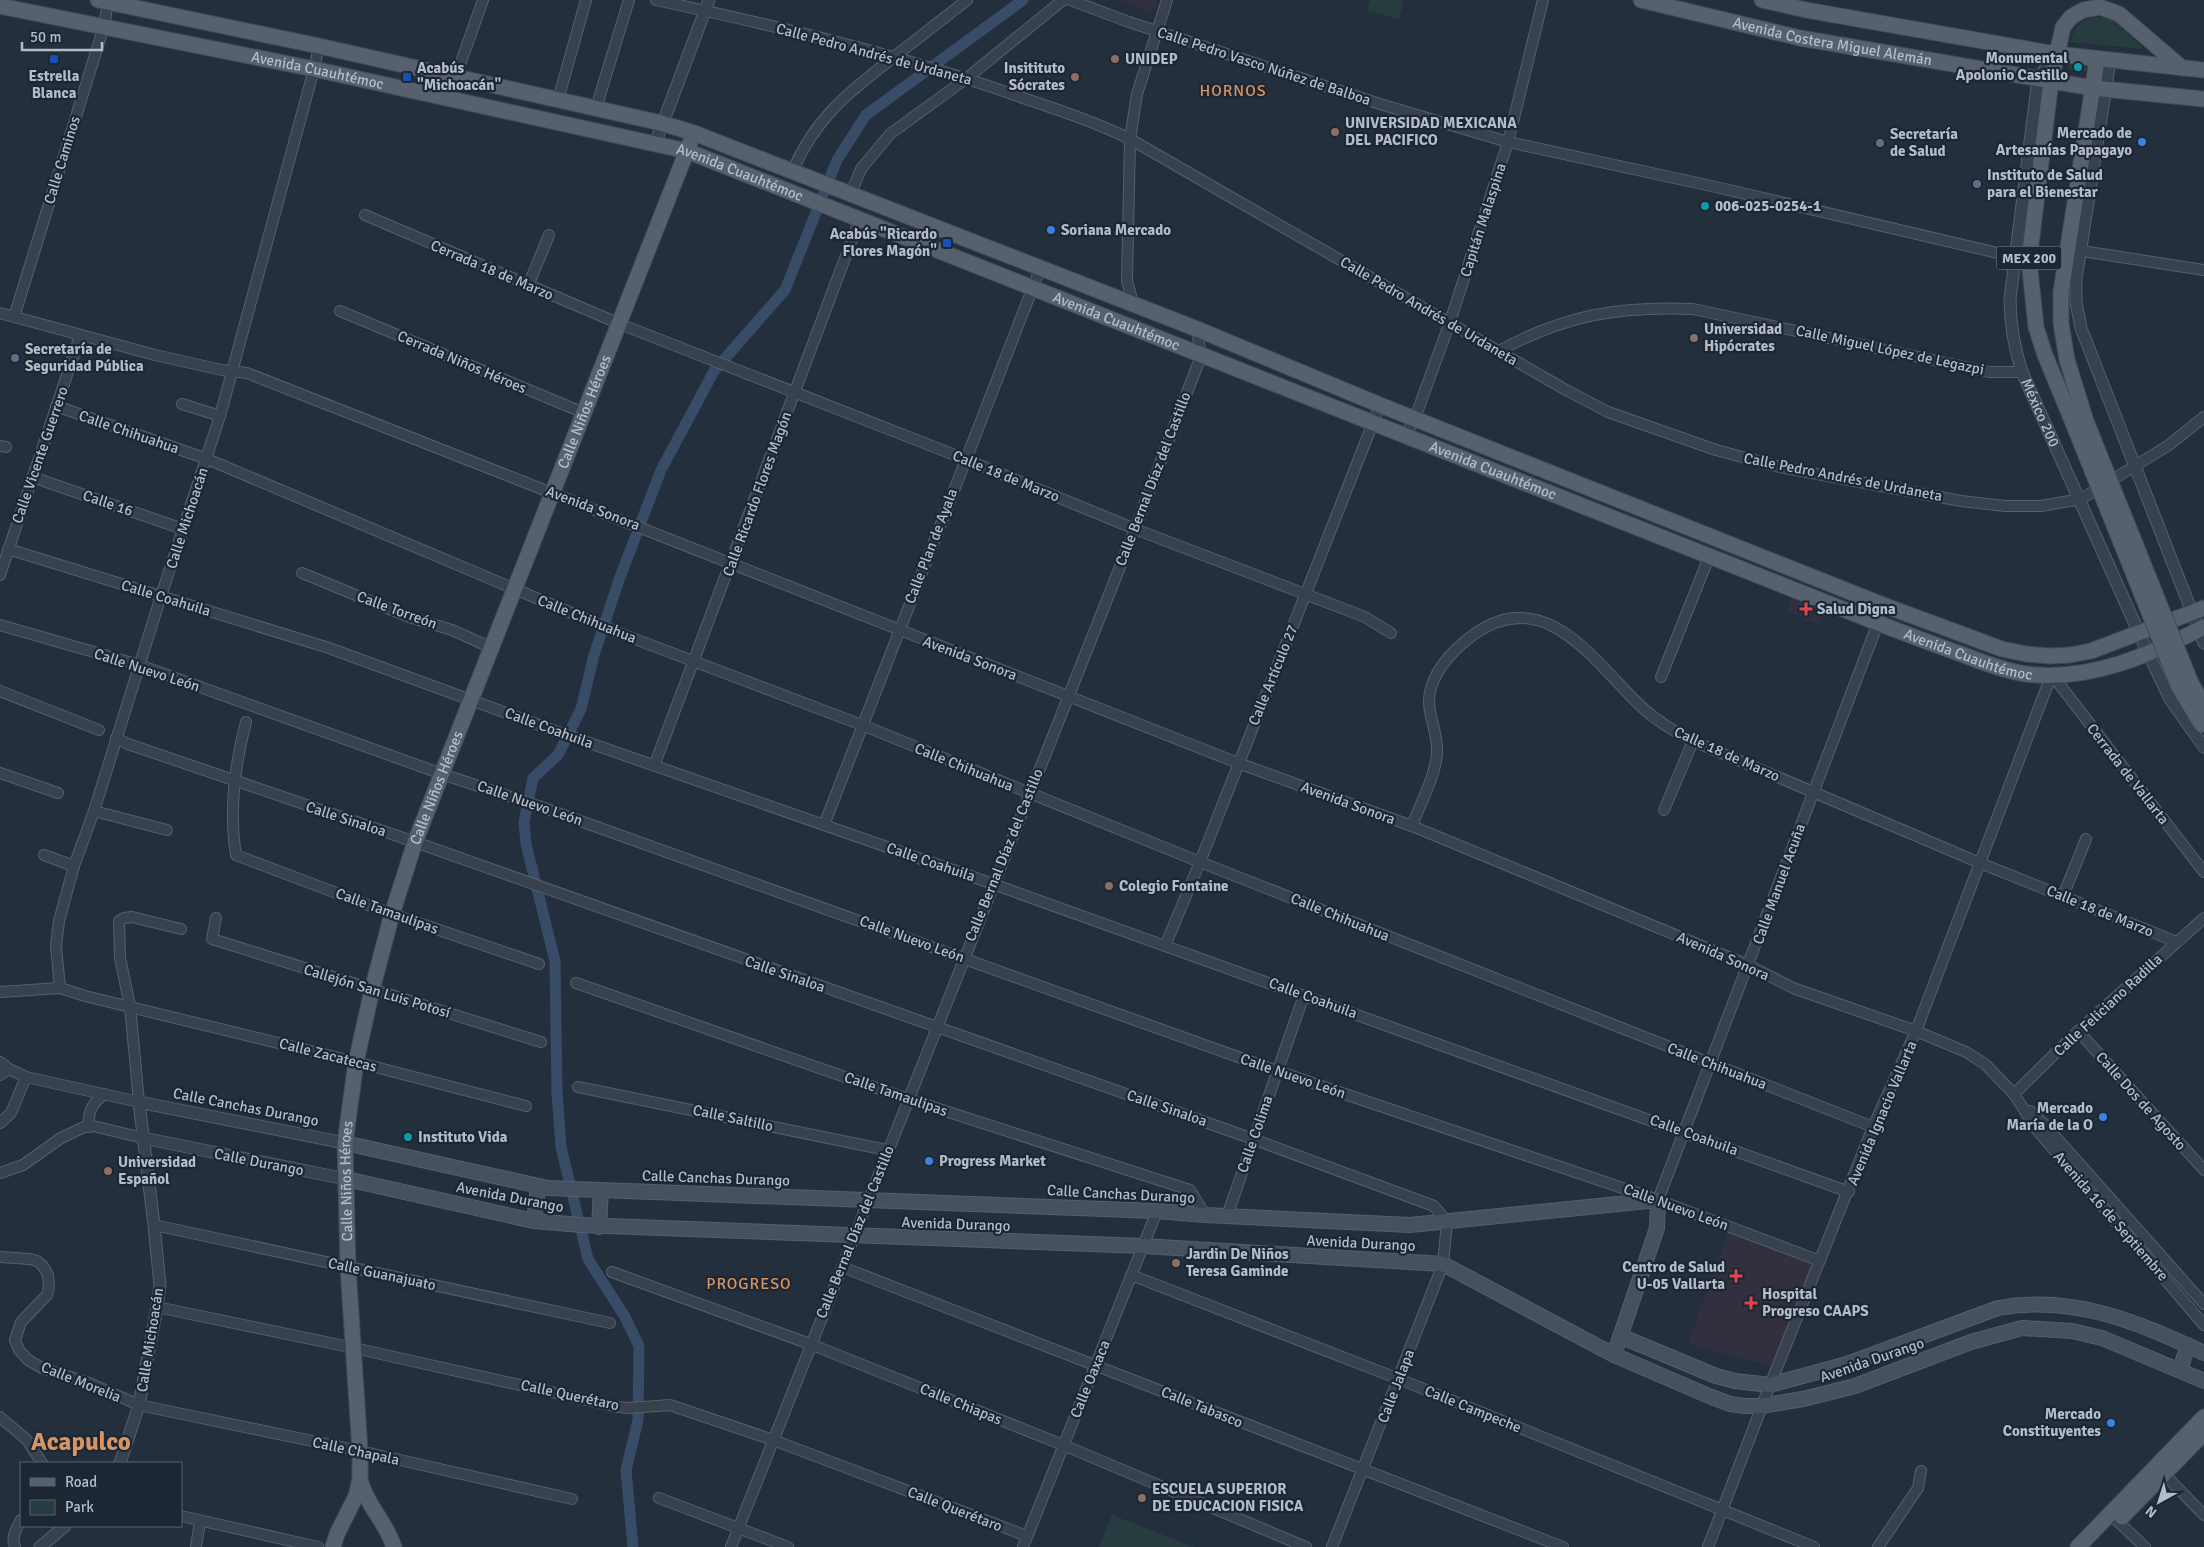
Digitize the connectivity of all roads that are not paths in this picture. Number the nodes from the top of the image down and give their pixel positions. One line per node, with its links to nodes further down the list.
1 (483, 0): 24 (street)
2 (586, 0): 30 (street)
3 (629, 0): 31 (street)
4 (656, 0): 13 (street, Calle Pedro Andrés de Urdaneta)
5 (967, 0): 19 (street)
6 (1063, 0): 25 (street)
7 (1070, 0): 16 (street, Calle Pedro Vasco Núñez de Balboa)
8 (1167, 0): 16 (street)
9 (1543, 0): 35 (street, Capitán Malaspina)
10 (1641, 0): 26 (main road, Avenida Costera Miguel Alemán)
11 (1762, 0): 18 (main road, Avenida Costera Miguel Alemán)
12 (103, 1): 15 (street, Calle Caminos); 17 (main road, Avenida Cuauhtémoc)
13 (707, 5): 19 (street, Calle Pedro Andrés de Urdaneta); 32 (street)
14 (0, 6): 15 (main road, Avenida Cuauhtémoc)
15 (104, 26): 22 (main road, Avenida Cuauhtémoc); 52 (street, Calle Caminos)
16 (1157, 30): 34 (street); 35 (street, Calle Pedro Vasco Núñez de Balboa)
17 (319, 46): 22 (street, Calle Michoacán); 24 (main road, Avenida Cuauhtémoc)
18 (2056, 54): 20 (main road, Avenida Costera Miguel Alemán); 21 (main road); 26 (main road, MEX 200)
19 (899, 58): 25 (street, Calle Pedro Andrés de Urdaneta); 38 (street)
20 (2104, 60): 21 (main road, Avenida Costera Miguel Alemán); 27 (main road, MEX 200)
21 (2182, 68): 23 (main road, Avenida Costera Miguel Alemán)
22 (314, 69): 28 (main road, Avenida Cuauhtémoc); 59 (street, Calle Michoacán)
23 (2204, 70)
24 (456, 76): 28 (street); 30 (main road, Avenida Cuauhtémoc)
25 (967, 78): 34 (street, Calle Pedro Andrés de Urdaneta); 39 (street)
26 (2045, 80): 27 (main road, Avenida Costera Miguel Alemán); 44 (street, México 200); 70 (main road, MEX 200)
27 (2100, 88): 29 (main road, Avenida Costera Miguel Alemán); 43 (street); 70 (main road, MEX 200)
28 (446, 98): 36 (main road, Avenida Cuauhtémoc)
29 (2204, 99)
30 (558, 100): 31 (main road, Avenida Cuauhtémoc)
31 (596, 108): 32 (main road, Avenida Cuauhtémoc)
32 (661, 123): 33 (main road, Avenida Cuauhtémoc); 36 (street)
33 (694, 133): 37 (main road, Calle Niños Héroes); 38 (main road, Avenida Cuauhtémoc)
34 (1130, 139): 49 (street); 53 (street, Calle Pedro Andrés de Urdaneta)
35 (1508, 142): 44 (street, Calle Pedro Vasco Núñez de Balboa); 53 (street, Capitán Malaspina)
36 (655, 144): 37 (main road, Avenida Cuauhtémoc)
37 (687, 151): 41 (main road, Avenida Cuauhtémoc); 54 (main road, Calle Niños Héroes)
38 (793, 170): 39 (main road, Avenida Cuauhtémoc)
39 (846, 191): 45 (main road, Avenida Cuauhtémoc)
40 (364, 215): 47 (street, Cerrada 18 de Marzo)
41 (859, 221): 48 (main road, Avenida Cuauhtémoc); 61 (street, Calle Ricardo Flores Magón)
42 (549, 235): 47 (street)
43 (2082, 251): 46 (street); 74 (street)
44 (2015, 257): 60 (street, México 200)
45 (1040, 269): 48 (street, Calle Plan de Ayala); 49 (main road, Avenida Cuauhtémoc)
46 (2204, 270)
47 (528, 286): 54 (street, Cerrada 18 de Marzo)
48 (1033, 289): 58 (main road, Avenida Cuauhtémoc); 73 (street, Calle Plan de Ayala)
49 (1134, 306): 55 (main road, Avenida Cuauhtémoc)
50 (340, 311): 65 (street, Cerrada Niños Héroes)
51 (0, 313): 52 (street, Avenida Sonora)
52 (14, 317): 56 (street, Avenida Sonora)
53 (1450, 322): 57 (street, Calle Pedro Andrés de Urdaneta); 68 (street, Capitán Malaspina)
54 (620, 324): 61 (street, Calle 18 de Marzo); 65 (main road, Calle Niños Héroes)
55 (1197, 329): 58 (street, Calle Bernal Díaz del Castillo); 63 (main road, Avenida Cuauhtémoc)
56 (80, 336): 59 (street, Avenida Sonora); 64 (street, Calle Vicente Guerrero)
57 (1499, 351): 60 (street, Calle Miguel López de Legazpi); 77 (street, Calle Pedro Andrés de Urdaneta)
58 (1201, 356): 69 (main road, Avenida Cuauhtémoc); 79 (street, Calle Bernal Díaz del Castillo)
59 (233, 371): 66 (street, Calle Michoacán); 76 (street, Avenida Sonora)
60 (2022, 372): 77 (street, México 200)
61 (794, 393): 73 (street, Calle 18 de Marzo); 82 (street, Calle Ricardo Flores Magón)
62 (182, 404): 66 (street)
63 (1380, 405): 68 (main road, Avenida Cuauhtémoc); 69 (street, Calle Artículo 27)
64 (56, 406): 72 (street, Calle Chihuahua); 75 (street, Calle Vicente Guerrero)
65 (584, 413): 76 (main road, Calle Niños Héroes)
66 (220, 416): 72 (street, Calle Michoacán)
67 (2204, 417): 74 (street, Calle Pedro Andrés de Urdaneta)
68 (1414, 418): 71 (street, Capitán Malaspina); 94 (main road, Avenida Cuauhtémoc)
69 (1373, 422): 71 (main road, Avenida Cuauhtémoc); 86 (street, Calle Artículo 27)
70 (2080, 425): 104 (main road, MEX 200, bridge); 107 (main road, México 200 / MEX 200, bridge)
71 (1406, 435): 81 (main road, Avenida Cuauhtémoc)
72 (206, 459): 78 (street, Calle Michoacán); 85 (street, Calle Chihuahua)
73 (964, 459): 79 (street, Calle 18 de Marzo); 91 (street, Calle Plan de Ayala)
74 (2136, 467): 77 (street, Calle Pedro Andrés de Urdaneta); 88 (street)
75 (32, 477): 78 (street, Calle 16); 80 (street, Calle Vicente Guerrero)
76 (553, 493): 82 (street, Avenida Sonora); 85 (main road, Calle Niños Héroes)
77 (2080, 499): 94 (street, México 200)
78 (184, 529): 87 (street, Calle Michoacán)
79 (1135, 529): 86 (street, Calle 18 de Marzo); 102 (street, Calle Bernal Díaz del Castillo)
80 (8, 550): 83 (street, Calle Vicente Guerrero); 87 (street, Calle Coahuila)
81 (1709, 557): 89 (main road, Avenida Cuauhtémoc); 100 (street)
82 (731, 563): 91 (street, Avenida Sonora); 97 (street, Calle Ricardo Flores Magón)
83 (1, 569)
84 (302, 573): 95 (street, Calle Torreón)
85 (515, 590): 95 (main road, Calle Niños Héroes); 97 (street, Calle Chihuahua)
86 (1306, 593): 92 (street, Calle 18 de Marzo); 112 (street, Calle Artículo 27)
87 (161, 596): 98 (street, Calle Michoacán); 103 (street, Calle Coahuila)
88 (2199, 610): 93 (street); 94 (main road, Avenida Cuauhtémoc)
89 (1878, 623): 99 (main road, Avenida Cuauhtémoc); 117 (street, Calle Manuel Acuña)
90 (0, 624): 98 (street, Calle Nuevo León)
91 (899, 631): 102 (street, Avenida Sonora); 106 (street, Calle Plan de Ayala)
92 (1391, 633)
93 (2202, 633): 96 (main road, Avenida Cuauhtémoc)
94 (2140, 634): 96 (street, México 200)
95 (492, 648): 103 (main road, Calle Niños Héroes)
96 (2148, 653): 99 (main road, Avenida Cuauhtémoc); 111 (street, México 200)
97 (694, 661): 106 (street, Calle Chihuahua); 113 (street, Calle Ricardo Flores Magón)
98 (139, 665): 109 (street, Calle Michoacán); 115 (street, Calle Nuevo León)
99 (2052, 676): 129 (street, Avenida Ignacio Vallarta); 131 (street, Cerrada de Vallarta)
100 (1661, 677)
101 (0, 691): 108 (street)
102 (1068, 696): 112 (street, Avenida Sonora); 119 (street, Calle Bernal Díaz del Castillo)
103 (472, 700): 113 (street, Calle Coahuila); 115 (main road, Calle Niños Héroes)
104 (2204, 706)
105 (246, 722): 116 (street)
106 (862, 725): 119 (street, Calle Chihuahua); 122 (street, Calle Plan de Ayala)
107 (2203, 726)
108 (99, 730)
109 (116, 738): 116 (street, Calle Sinaloa); 121 (street, Calle Michoacán)
110 (1693, 741): 117 (street, Calle 18 de Marzo); 120 (street); 123 (street, Calle 18 de Marzo)
111 (2204, 747)
112 (1238, 763): 123 (street, Avenida Sonora); 128 (street, Calle Artículo 27)
113 (654, 766): 122 (street, Calle Coahuila)
114 (0, 773): 118 (street)
115 (442, 774): 126 (main road, Calle Niños Héroes); 140 (street, Calle Nuevo León)
116 (236, 783): 126 (street, Calle Sinaloa); 134 (street, Calle Tamaulipas)
117 (1813, 792): 129 (street, Calle 18 de Marzo); 142 (street, Calle Manuel Acuña)
118 (58, 793)
119 (1029, 793): 128 (street, Calle Chihuahua); 132 (street, Calle Bernal Díaz del Castillo)
120 (1664, 810)
121 (94, 811): 124 (street); 130 (street, Calle Michoacán)
122 (824, 825): 132 (street, Calle Coahuila)
123 (1412, 826): 142 (street, Avenida Sonora)
124 (167, 830)
125 (2086, 839): 133 (street)
126 (415, 842): 134 (main road, Calle Niños Héroes); 149 (street, Calle Sinaloa)
127 (44, 855): 130 (street)
128 (1200, 862): 139 (street, Calle Artículo 27); 155 (street, Calle Chihuahua)
129 (1980, 863): 133 (street, Calle 18 de Marzo); 150 (street, Avenida Ignacio Vallarta)
130 (74, 866): 144 (street, Calle Michoacán)
131 (2204, 872)
132 (993, 884): 139 (street, Calle Coahuila); 140 (street, Calle Bernal Díaz del Castillo)
133 (2063, 896): 138 (street, Calle 18 de Marzo)
134 (392, 914): 141 (street, Calle Tamaulipas); 145 (main road, Calle Niños Héroes)
135 (216, 918): 145 (street, Callejón San Luis Potosí)
136 (2204, 918): 138 (street, Calle Feliciano Radilla)
137 (181, 929): 148 (street, Calle Michoacán)
138 (2176, 942): 151 (street, Calle Feliciano Radilla)
139 (1165, 946): 147 (street, Calle Coahuila)
140 (964, 957): 149 (street, Calle Bernal Díaz del Castillo); 156 (street, Calle Nuevo León)
141 (539, 964)
142 (1748, 965): 150 (street, Avenida Sonora); 155 (street, Calle Manuel Acuña)
143 (576, 983): 162 (street, Calle Tamaulipas)
144 (60, 988): 146 (street); 148 (street, Calle Zacatecas)
145 (372, 990): 152 (street, Callejón San Luis Potosí); 154 (main road, Calle Niños Héroes)
146 (0, 992)
147 (1304, 995): 156 (street, Calle Colima); 169 (street, Calle Coahuila)
148 (130, 1006): 154 (street, Calle Zacatecas); 163 (street, Calle Michoacán)
149 (936, 1027): 162 (street, Calle Bernal Díaz del Castillo); 171 (street, Calle Sinaloa)
150 (1916, 1031): 161 (street, Avenida 16 de Septiembre); 168 (street, Avenida Ignacio Vallarta)
151 (2078, 1031): 161 (street, Calle Feliciano Radilla); 174 (street, Calle Dos de Agosto)
152 (541, 1042)
153 (0, 1062): 157 (street, Calle Canchas Durango)
154 (356, 1062): 165 (street, Calle Zacatecas); 172 (main road, Calle Niños Héroes)
155 (1710, 1064): 168 (street, Calle Chihuahua); 169 (street, Calle Manuel Acuña)
156 (1277, 1071): 171 (street, Calle Colima); 182 (street, Calle Nuevo León)
157 (4, 1072): 158 (street, Calle Canchas Durango)
158 (26, 1077): 160 (street, Calle Canchas Durango); 166 (street)
159 (578, 1087): 173 (street, Calle Saltillo)
160 (104, 1094): 163 (street, Calle Canchas Durango); 167 (street)
161 (2014, 1094): 164 (street, Avenida 16 de Septiembre)
162 (908, 1099): 173 (street, Calle Bernal Díaz del Castillo); 185 (street, Calle Tamaulipas)
163 (138, 1102): 170 (street, Calle Michoacán); 172 (street, Calle Canchas Durango)
164 (2022, 1104): 180 (street, Avenida 16 de Septiembre); 183 (street, Avenida 16 de Septiembre)
165 (526, 1106)
166 (0, 1123)
167 (86, 1127): 170 (street); 175 (street)
168 (1873, 1127): 179 (street, Avenida Ignacio Vallarta)
169 (1684, 1131): 179 (street, Calle Coahuila); 182 (street, Calle Manuel Acuña)
170 (143, 1138): 176 (street, Calle Durango); 189 (street, Calle Michoacán)
171 (1252, 1139): 186 (street, Calle Colima); 188 (street, Calle Sinaloa)
172 (345, 1144): 176 (main road, Calle Niños Héroes); 177 (main road, Calle Canchas Durango)
173 (887, 1150): 181 (street, Calle Bernal Díaz del Castillo)
174 (2204, 1170)
175 (0, 1173)
176 (346, 1179): 187 (main road, Avenida Durango); 196 (main road, Calle Niños Héroes)
177 (543, 1187): 178 (main road, Calle Canchas Durango); 187 (main road)
178 (601, 1190): 181 (main road, Calle Canchas Durango); 190 (main road)
179 (1849, 1192): 194 (street, Avenida Ignacio Vallarta)
180 (2107, 1194): 183 (street); 201 (street, Avenida 16 de Septiembre)
181 (868, 1200): 184 (main road, Calle Canchas Durango); 191 (street, Calle Bernal Díaz del Castillo)
182 (1658, 1200): 188 (main road); 194 (street, Calle Nuevo León); 206 (main road)
183 (2098, 1201): 204 (street, Avenida 16 de Septiembre)
184 (1157, 1211): 185 (main road, Calle Canchas Durango); 192 (street, Calle Oaxaca)
185 (1205, 1215): 186 (main road, Calle Canchas Durango)
186 (1227, 1216): 188 (main road, Calle Canchas Durango)
187 (540, 1222): 190 (main road, Avenida Durango)
188 (1447, 1222): 195 (street, Calle Jalapa)
189 (154, 1225): 196 (street, Calle Guanajuato); 202 (street, Calle Michoacán)
190 (599, 1226): 191 (main road, Avenida Durango)
191 (854, 1236): 192 (main road, Avenida Durango); 197 (street, Calle Bernal Díaz del Castillo)
192 (1143, 1246): 195 (main road, Avenida Durango); 199 (street, Calle Oaxaca)
193 (0, 1257): 217 (street, Calle Morelia)
194 (1820, 1260): 216 (street, Avenida Ignacio Vallarta)
195 (1443, 1264): 211 (main road, Avenida Durango); 214 (street, Calle Jalapa)
196 (348, 1267): 203 (street, Calle Guanajuato); 209 (main road, Calle Niños Héroes)
197 (842, 1267): 207 (street, Calle Bernal Díaz del Castillo); 212 (street, Calle Tabasco)
198 (612, 1272): 207 (street, Calle Chiapas)
199 (1132, 1276): 212 (street, Calle Oaxaca); 214 (street, Calle Campeche)
200 (2021, 1304): 205 (main road); 208 (main road, Avenida Durango); 216 (main road, Avenida Durango)
201 (2204, 1304)
202 (158, 1307): 209 (street, Calle Querétaro); 217 (street, Calle Michoacán)
203 (610, 1323)
204 (2204, 1325)
205 (2022, 1328): 213 (main road, Avenida Durango); 218 (main road, Avenida Durango)
206 (1620, 1336): 211 (main road); 216 (main road)
207 (810, 1344): 222 (street, Calle Bernal Díaz del Castillo); 223 (street, Calle Chiapas)
208 (2188, 1345): 210 (main road, Avenida Durango); 213 (main road)
209 (354, 1348): 222 (street, Calle Querétaro); 224 (main road, Calle Niños Héroes)
210 (2204, 1353)
211 (1614, 1354): 218 (main road, Avenida Durango)
212 (1096, 1364): 223 (street, Calle Oaxaca); 227 (street, Calle Tabasco)
213 (2180, 1370): 215 (main road, Avenida Durango)
214 (1399, 1379): 227 (street, Calle Jalapa); 235 (street, Calle Campeche)
215 (2204, 1381)
216 (1770, 1385): 218 (street, Avenida Ignacio Vallarta)
217 (139, 1405): 224 (street, Calle Chapala); 226 (street, Calle Michoacán)
218 (1761, 1406): 235 (street, Avenida Ignacio Vallarta)
219 (0, 1417): 225 (street)
220 (2204, 1417): 228 (main road)
221 (2204, 1433): 228 (main road)
222 (773, 1440): 242 (street, Calle Bernal Díaz del Castillo); 243 (street, Calle Querétaro)
223 (1063, 1445): 243 (street, Calle Oaxaca); 253 (street, Calle Chiapas)
224 (360, 1452): 230 (main road, Calle Niños Héroes); 232 (street, Calle Chapala)
225 (41, 1462)
226 (120, 1462)
227 (1362, 1470): 254 (street, Calle Jalapa); 255 (street, Calle Tabasco)
228 (2161, 1470): 236 (street); 238 (main road)
229 (1921, 1471): 258 (street)
230 (360, 1479): 233 (main road, Calle Niños Héroes); 234 (main road, Calle Niños Héroes)
231 (659, 1498): 242 (street)
232 (572, 1500)
233 (370, 1506): 234 (main road); 249 (main road, Calle Niños Héroes)
234 (352, 1507): 248 (main road, Calle Niños Héroes)
235 (1722, 1510): 256 (street, Avenida Ignacio Vallarta); 257 (street, Calle Campeche)
236 (2204, 1515)
237 (182, 1516): 239 (street)
238 (2115, 1518): 259 (main road); 260 (main road); 261 (street)
239 (200, 1521): 246 (street); 247 (street)
240 (20, 1522): 244 (street)
241 (64, 1527): 245 (street)
242 (738, 1528): 250 (street, Calle Bernal Díaz del Castillo); 251 (street)
243 (1027, 1536): 252 (street, Calle Oaxaca)
244 (15, 1547)
245 (40, 1547)
246 (196, 1547)
247 (318, 1547)
248 (333, 1547)
249 (394, 1547)
250 (731, 1547)
251 (788, 1547)
252 (1023, 1547)
253 (1306, 1547)
254 (1332, 1547)
255 (1563, 1547)
256 (1708, 1547)
257 (1814, 1547)
258 (1878, 1547)
259 (2078, 1547)
260 (2093, 1547)
261 (2145, 1547)

